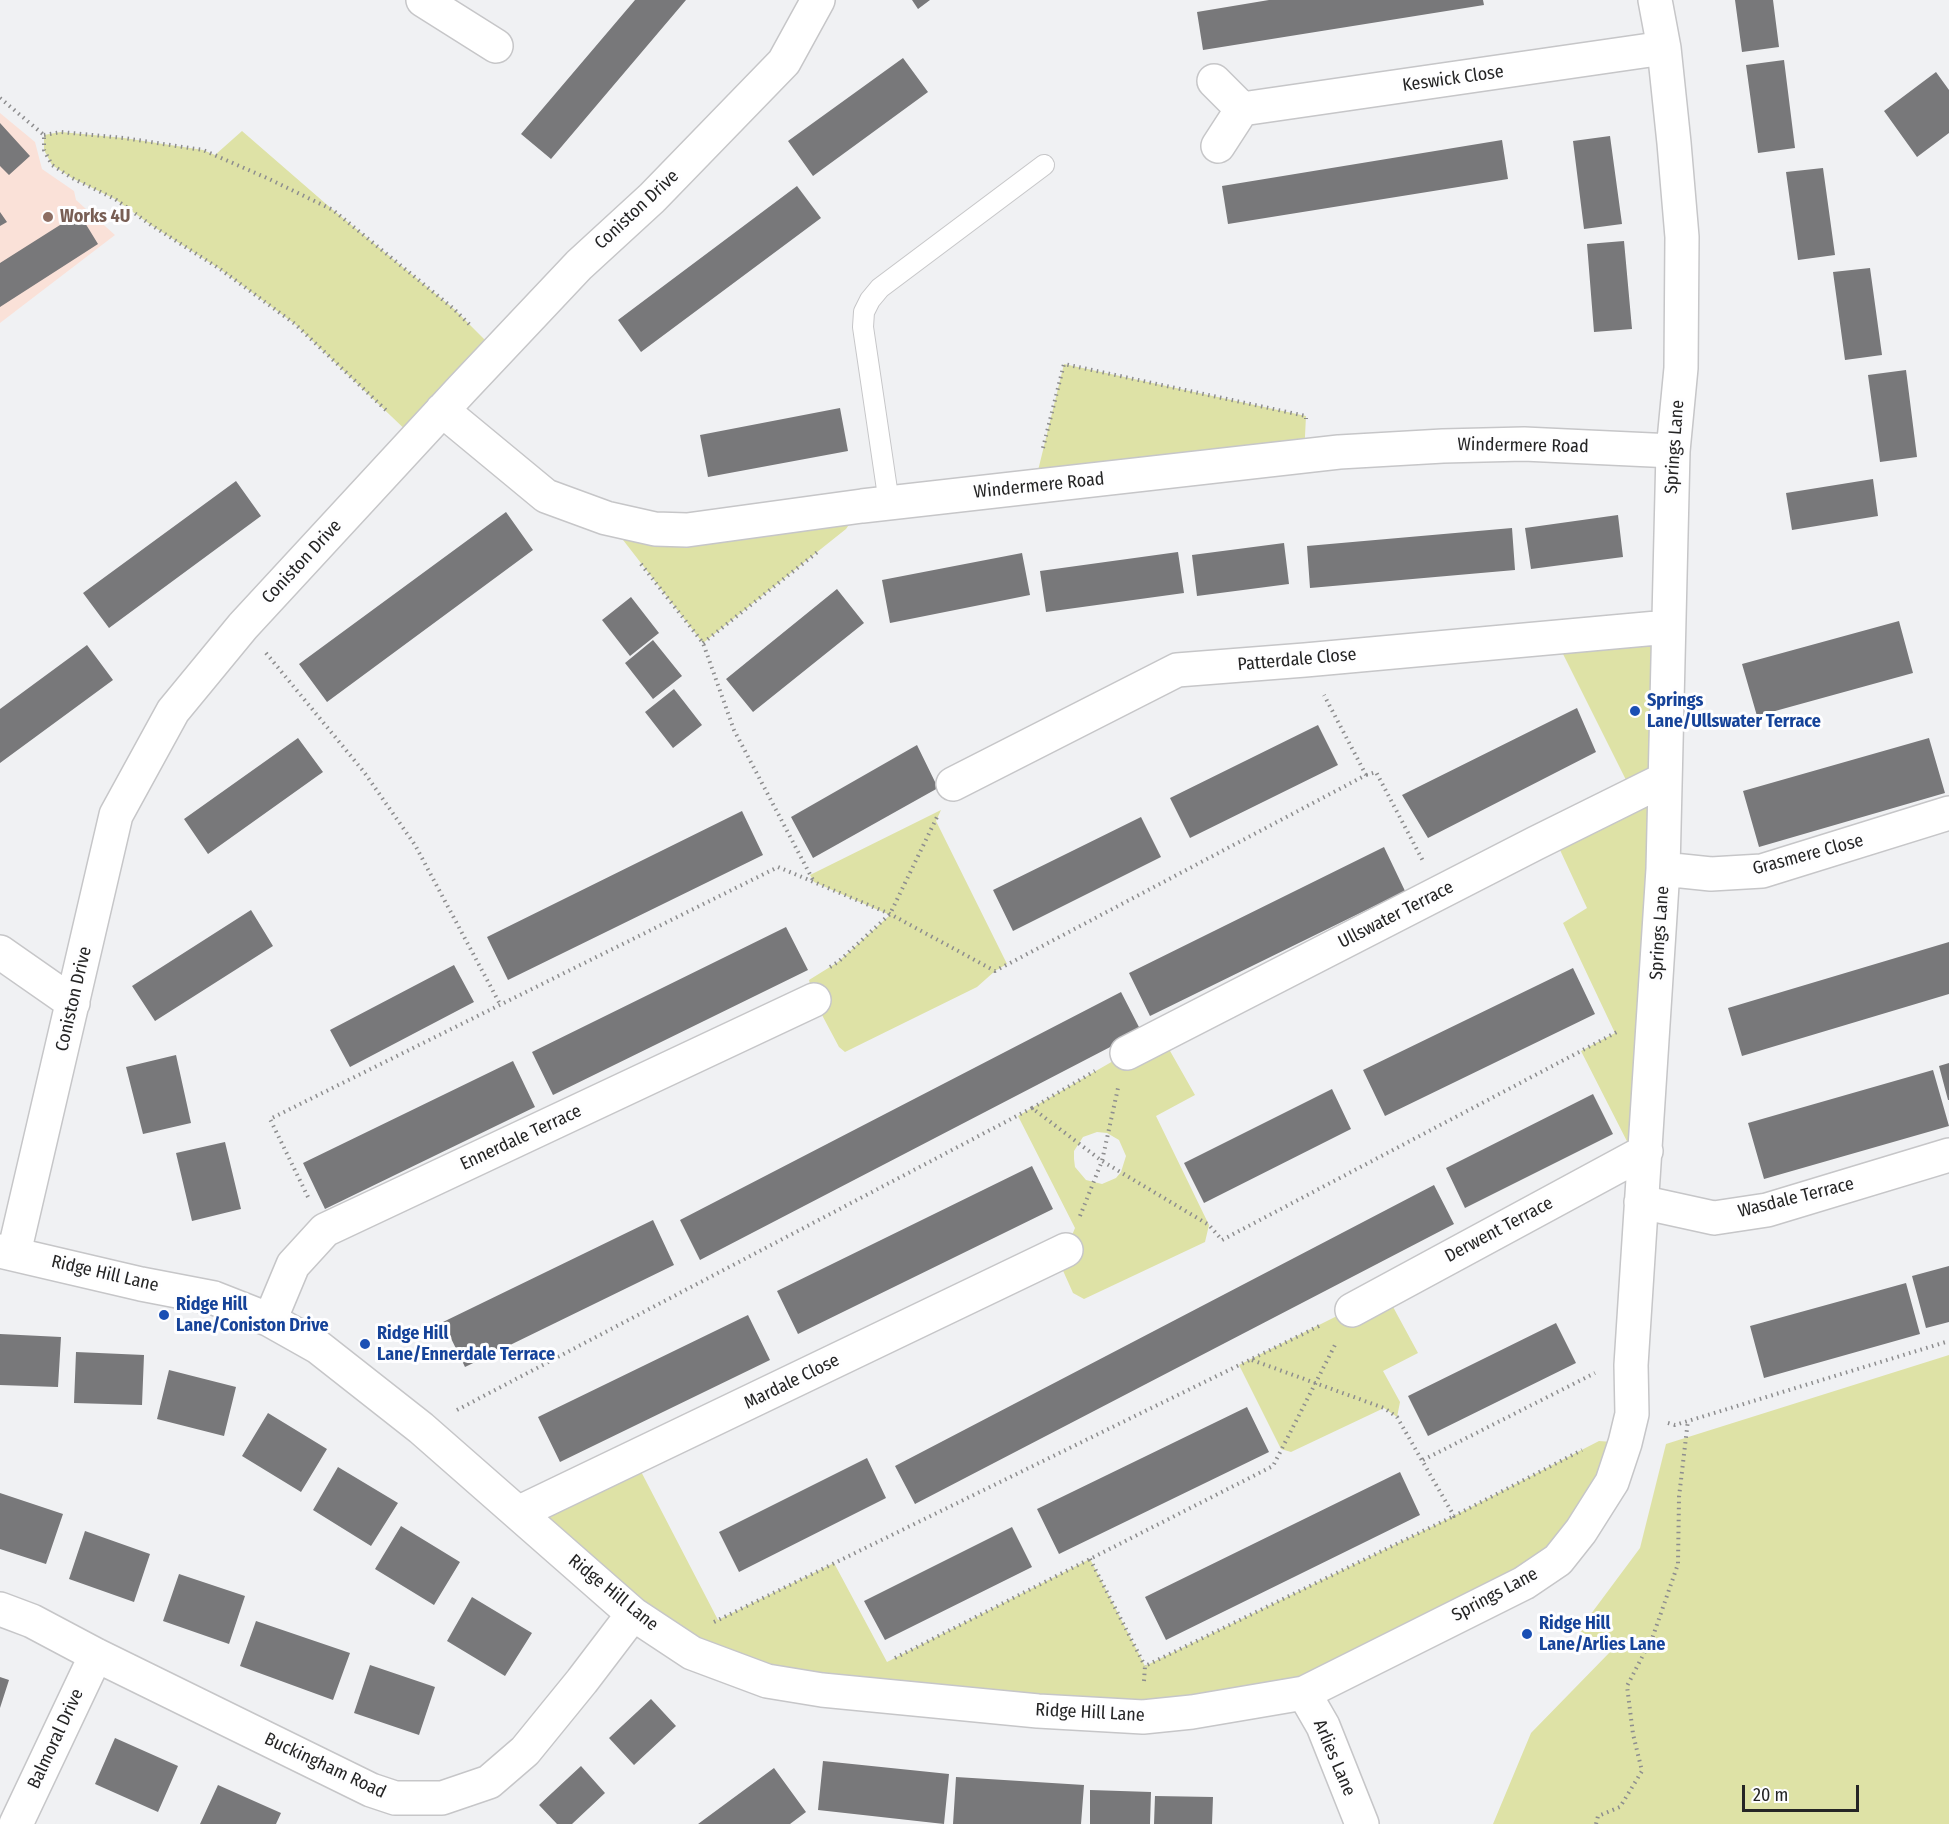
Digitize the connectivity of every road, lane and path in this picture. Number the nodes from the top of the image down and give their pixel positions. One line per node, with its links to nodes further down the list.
1 (423, 0): 4 (street)
2 (818, 0): 12 (street, Coniston Drive)
3 (1655, 0): 5 (street, Springs Lane)
4 (496, 46)
5 (1664, 48): 8 (street, Keswick Close); 15 (street, Springs Lane)
6 (1214, 81): 8 (street)
7 (0, 98): 9 (path)
8 (1242, 109): 10 (street)
9 (44, 135): 12 (path); 14 (path)
10 (1218, 146)
11 (1044, 165): 18 (lane)
12 (497, 352): 13 (street, Coniston Drive)
13 (442, 410): 14 (street, Coniston Drive); 18 (street, Windermere Road)
14 (415, 439): 20 (street, Coniston Drive)
15 (1673, 451): 16 (street, Windermere Road); 21 (street, Springs Lane)
16 (1304, 456): 17 (street, Windermere Road); 17 (path)
17 (1034, 487): 18 (street, Windermere Road)
18 (875, 505): 22 (path)
19 (641, 563): 22 (path)
20 (243, 626): 34 (street, Coniston Drive); 35 (path)
21 (1668, 627): 23 (street, Patterdale Close); 25 (street, Springs Lane)
22 (703, 643): 29 (path)
23 (1305, 660): 24 (path); 26 (street, Patterdale Close)
24 (1366, 775): 30 (path); 31 (path)
25 (1665, 779): 28 (street, Springs Lane); 30 (street, Ullswater Terrace)
26 (953, 784): 31 (path)
27 (1949, 813): 28 (street, Grasmere Close)
28 (1664, 869): 36 (street, Springs Lane)
29 (814, 882): 31 (path); 35 (path)
30 (1440, 892): 37 (street, Ullswater Terrace)
31 (890, 915): 33 (path)
32 (0, 952): 34 (street)
33 (814, 1000): 43 (street, Ennerdale Terrace)
34 (73, 1003): 45 (street, Coniston Drive)
35 (501, 1006): 43 (path)
36 (1655, 1012): 39 (street, Springs Lane); 41 (path)
37 (1127, 1053): 38 (path); 41 (path)
38 (1032, 1108): 41 (path); 53 (path)
39 (1646, 1151): 42 (street, Springs Lane); 46 (street, Derwent Terrace)
40 (1949, 1155): 42 (street, Wasdale Terrace)
41 (1102, 1161): 44 (path)
42 (1641, 1202): 50 (street, Springs Lane)
43 (325, 1230): 47 (street, Ennerdale Terrace)
44 (1066, 1250): 56 (street, Mardale Close)
45 (7, 1252): 47 (street, Ridge Hill Lane)
46 (1352, 1310): 49 (path); 51 (path)
47 (270, 1320): 53 (street, Ridge Hill Lane)
48 (1949, 1341): 52 (path)
49 (1251, 1360): 51 (path); 61 (path)
50 (1631, 1365): 54 (street, Springs Lane); 55 (path)
51 (1315, 1384): 55 (path); 58 (path)
52 (1688, 1420): 54 (path); 69 (path)
53 (421, 1428): 56 (street, Ridge Hill Lane)
54 (1628, 1429): 57 (path); 64 (street, Springs Lane)
55 (1423, 1460): 57 (path)
56 (518, 1513): 60 (street, Ridge Hill Lane)
57 (1454, 1516): 63 (path)
58 (1090, 1559): 63 (path); 65 (path)
59 (0, 1609): 62 (street, Buckingham Road)
60 (633, 1614): 61 (street, Ridge Hill Lane); 62 (street, Buckingham Road)
61 (692, 1653): 65 (street, Ridge Hill Lane)
62 (96, 1655): 67 (street, Balmoral Drive)
63 (1145, 1666): 66 (path)
64 (1304, 1693): 66 (street, Ridge Hill Lane); 68 (street, Arlies Lane)
65 (864, 1694): 66 (street, Ridge Hill Lane)
66 (1143, 1717)
67 (16, 1824)
68 (1362, 1824)
69 (1596, 1824)

